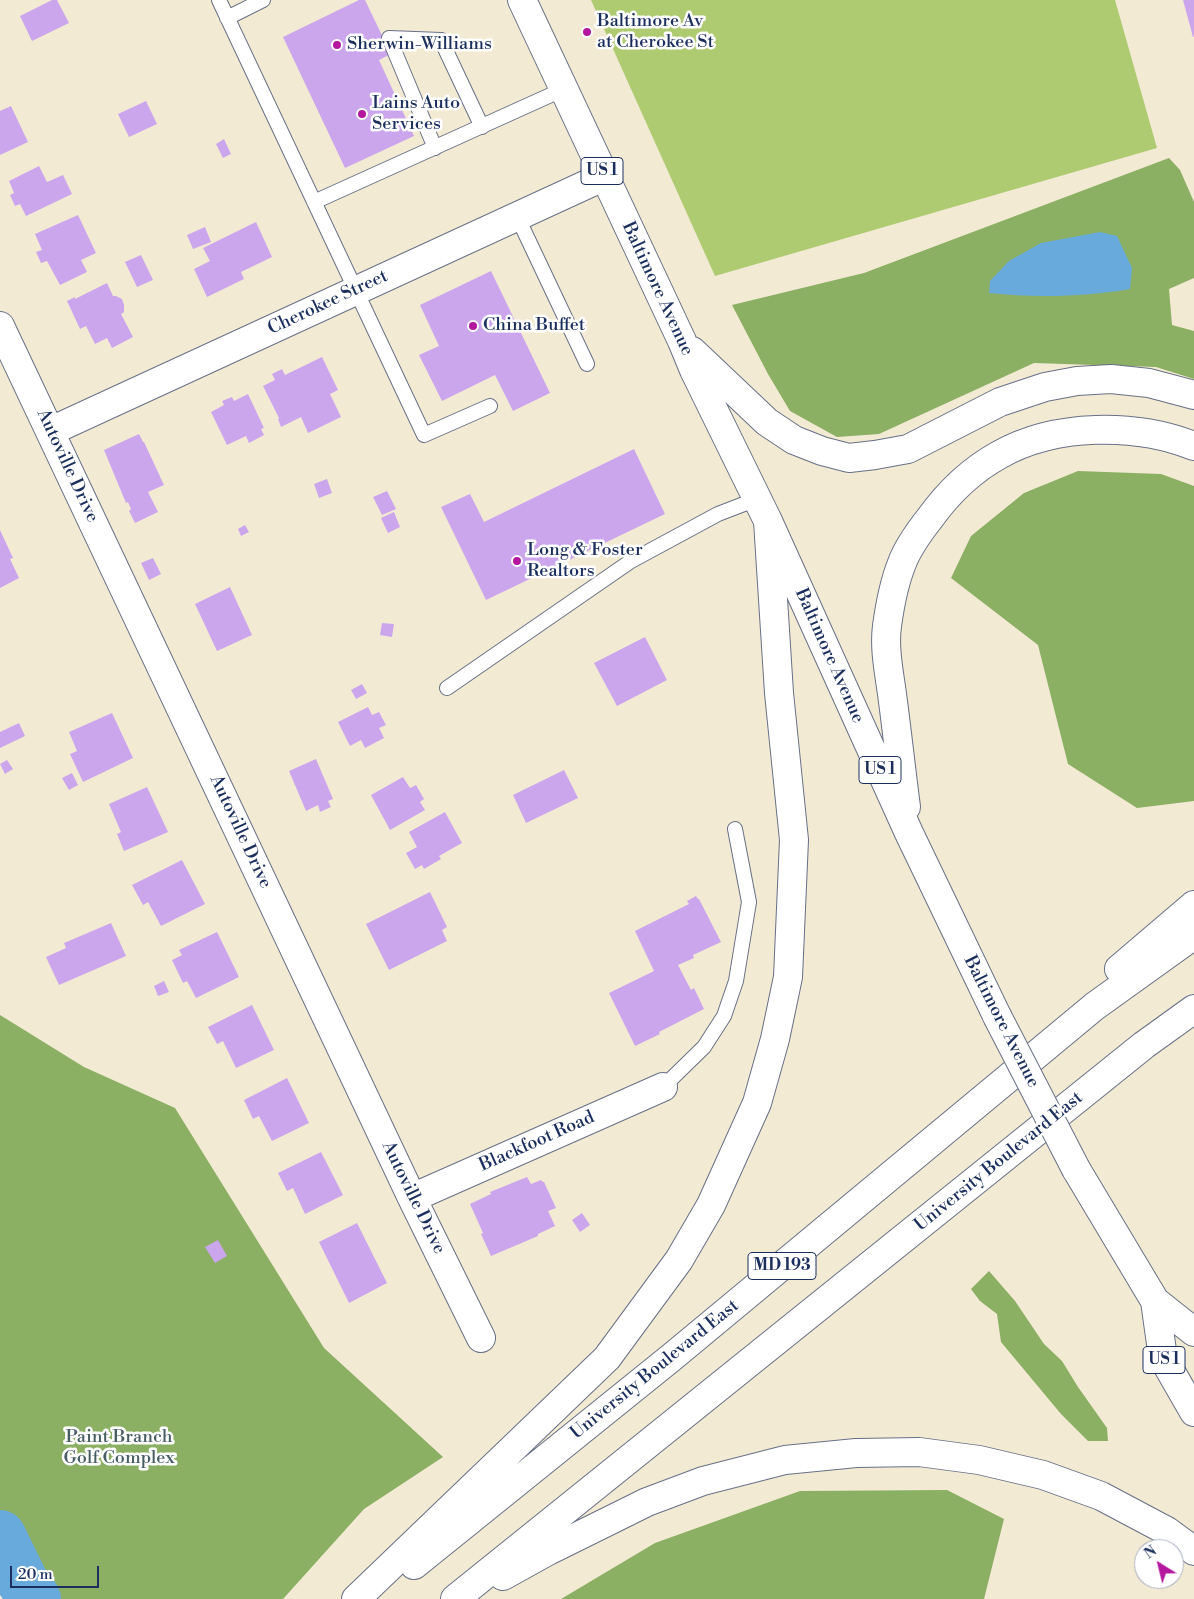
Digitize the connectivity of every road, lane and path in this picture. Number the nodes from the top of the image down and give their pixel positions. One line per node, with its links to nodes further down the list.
1 (219, 0): 4 (lane)
2 (263, 0): 4 (lane)
3 (522, 0): 5 (main road, Baltimore Avenue / US 1)
4 (227, 18): 9 (lane)
5 (564, 90): 6 (lane); 8 (main road, Baltimore Avenue / US 1)
6 (482, 126): 7 (lane); 7 (lane)
7 (435, 148): 9 (lane)
8 (605, 176): 10 (main road, Cherokee Street); 13 (main road, Baltimore Avenue / US 1)
9 (314, 202): 11 (lane)
10 (516, 216): 11 (main road, Cherokee Street); 14 (lane)
11 (356, 290): 16 (lane); 17 (main road, Cherokee Street)
12 (0, 326): 17 (main road, Autoville Drive)
13 (682, 341): 15 (main road); 19 (main road, Baltimore Avenue / US 1)
14 (587, 364)
15 (1194, 395)
16 (490, 406)
17 (51, 431): 27 (main road, Autoville Drive)
18 (1194, 446): 22 (main road)
19 (763, 510): 20 (lane); 22 (main road, Baltimore Avenue / US 1); 34 (main road)
20 (447, 688)
21 (735, 829): 26 (lane)
22 (909, 833): 29 (main road, Baltimore Avenue / US 1, bridge)
23 (1194, 905): 28 (main road)
24 (1194, 935): 28 (main road, University Boulevard East / MD 193)
25 (1194, 1009): 36 (main road, University Boulevard East / MD 193)
26 (663, 1086): 27 (main road, Blackfoot Road)
27 (412, 1198): 31 (main road, Autoville Drive)
28 (788, 1261): 35 (main road, University Boulevard East / MD 193)
29 (1155, 1301): 30 (main road, Baltimore Avenue / US 1); 32 (main road, Baltimore Avenue / US 1)
30 (1194, 1332)
31 (481, 1338)
32 (1194, 1412)
33 (1194, 1551): 37 (main road)
34 (356, 1599)
35 (372, 1599)
36 (454, 1599)
37 (460, 1599)

